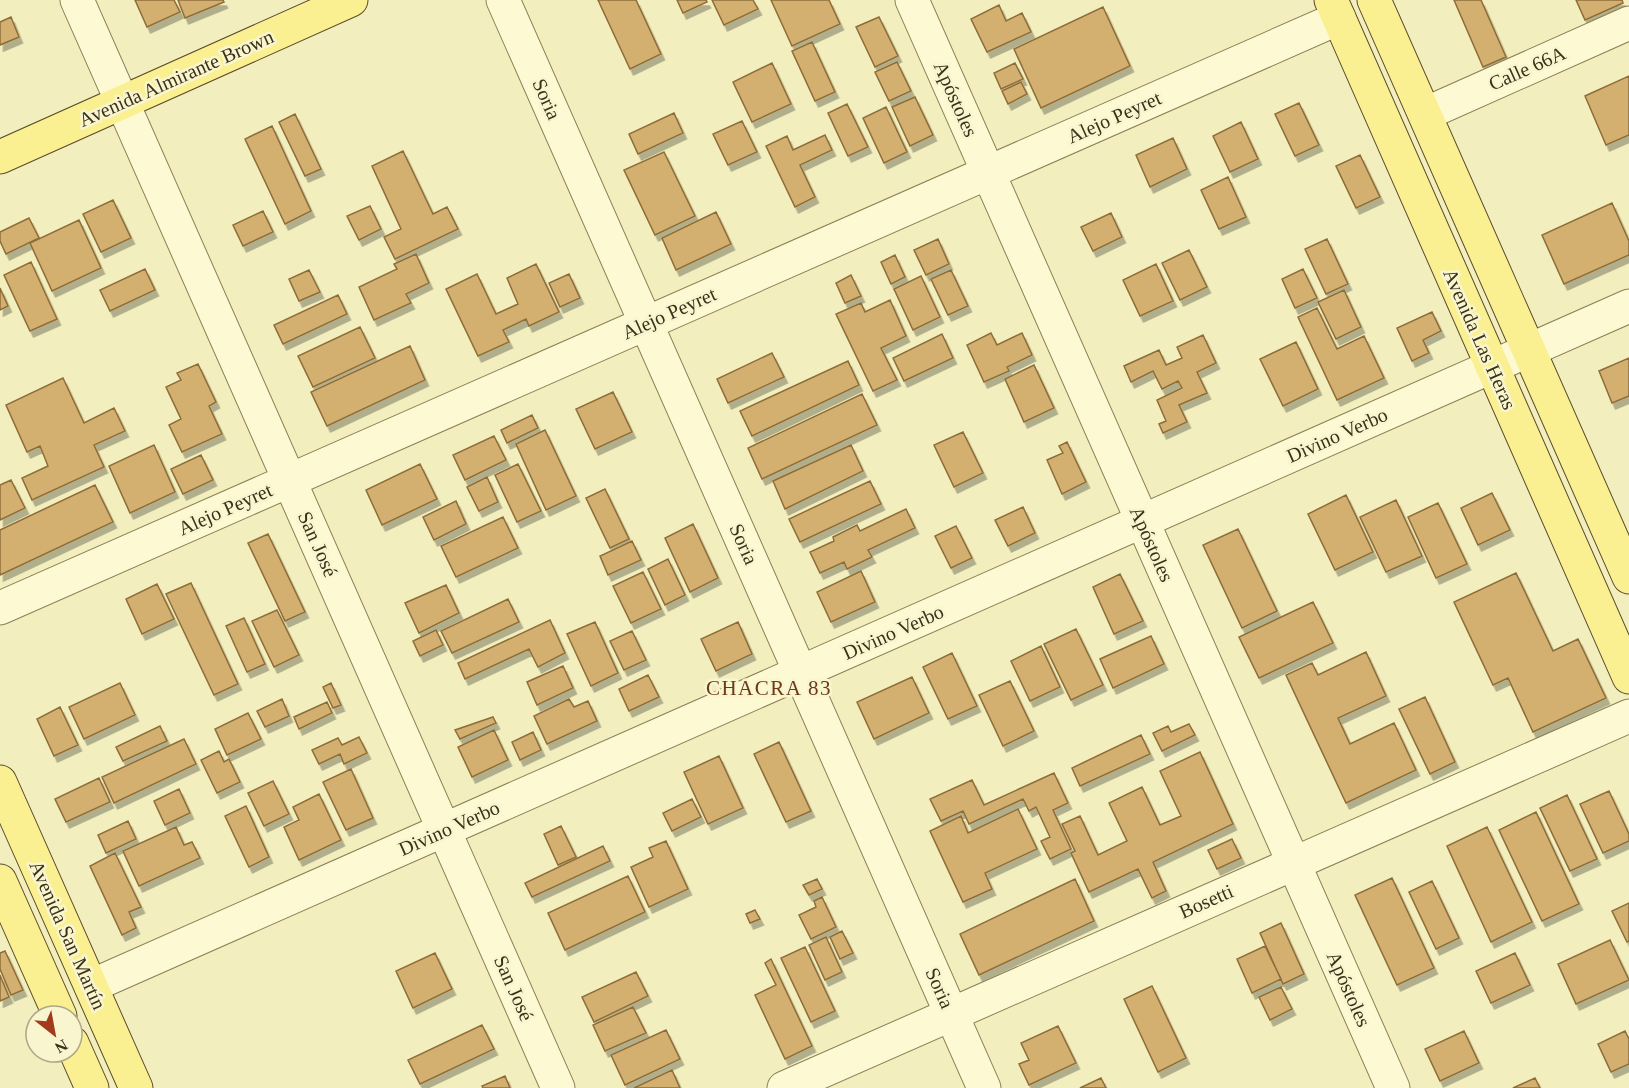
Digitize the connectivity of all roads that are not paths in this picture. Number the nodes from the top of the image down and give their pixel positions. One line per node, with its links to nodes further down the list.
1 (77, 0): 8 (street, San José)
2 (351, 0): 8 (main road, Avenida Almirante Brown)
3 (503, 0): 13 (street, Soria)
4 (912, 0): 11 (street, Apóstoles)
5 (1374, 0): 9 (main road, Avenida Las Heras)
6 (1335, 9): 11 (street, Alejo Peyret); 15 (main road, Avenida Las Heras)
7 (1629, 23): 9 (street, Calle 66A)
8 (122, 102): 10 (main road, Avenida Almirante Brown); 16 (street, San José)
9 (1425, 114): 14 (main road, Avenida Las Heras)
10 (0, 157)
11 (988, 172): 13 (street, Alejo Peyret); 17 (street, Apóstoles)
12 (1629, 306): 14 (street, Divino Verbo)
13 (647, 323): 16 (street, Alejo Peyret); 20 (street, Soria)
14 (1529, 350): 15 (street, Divino Verbo); 18 (main road, Avenida Las Heras)
15 (1492, 367): 17 (street, Divino Verbo); 21 (main road, Avenida Las Heras)
16 (290, 480): 19 (street, Alejo Peyret); 24 (street, San José)
17 (1142, 522): 20 (street, Divino Verbo); 25 (street, Apóstoles)
18 (1627, 565)
19 (0, 608)
20 (800, 673): 24 (street, Divino Verbo); 29 (street, Soria)
21 (1629, 677)
22 (1629, 716): 25 (street, Bosetti)
23 (0, 782): 27 (main road, Avenida San Martín)
24 (444, 830): 27 (street, Divino Verbo); 33 (street, San José)
25 (1293, 863): 29 (street, Bosetti); 36 (street, Apóstoles)
26 (3, 895): 28 (main road, Avenida San Martín)
27 (91, 986): 32 (main road, Avenida San Martín)
28 (54, 1004)
29 (951, 1014): 34 (street, Bosetti); 35 (street, Soria)
30 (82, 1064): 31 (main road)
31 (92, 1088)
32 (136, 1088)
33 (558, 1088)
34 (784, 1088)
35 (984, 1088)
36 (1393, 1088)

